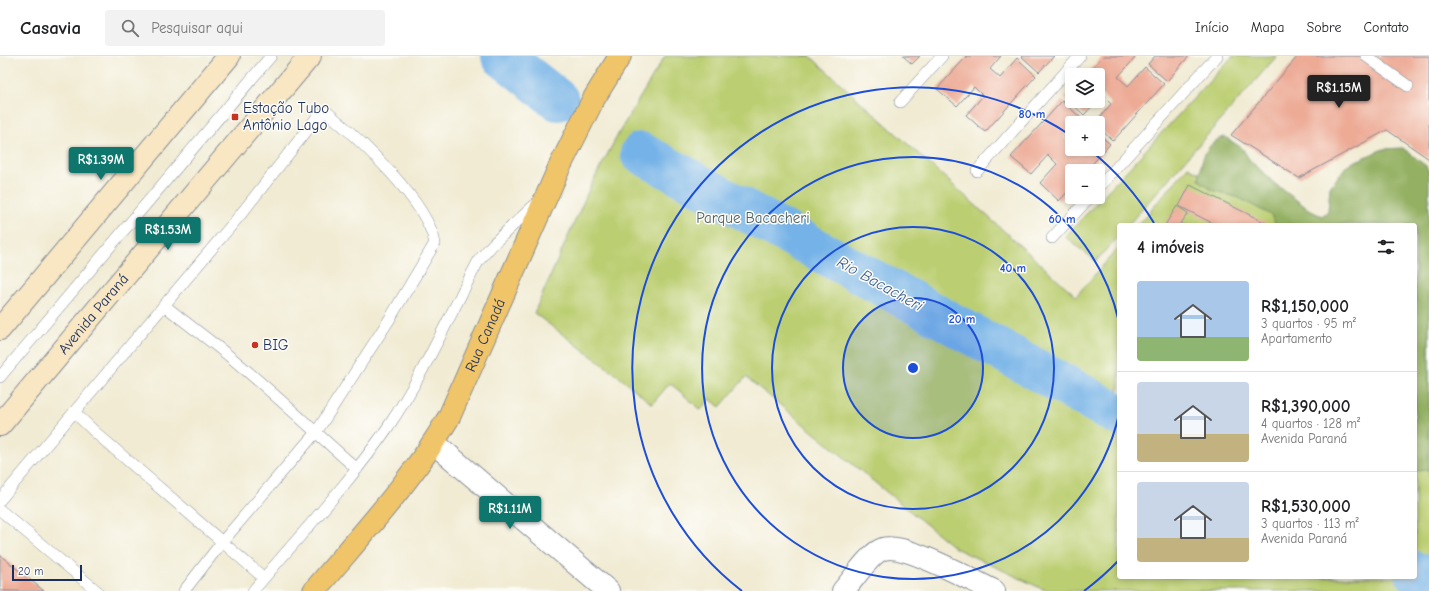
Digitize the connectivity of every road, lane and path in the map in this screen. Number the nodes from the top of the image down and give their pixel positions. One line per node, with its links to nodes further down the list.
1 (229, 56): 17 (street)
2 (271, 56): 18 (lane)
3 (310, 56): 20 (street, Avenida Paraná)
4 (620, 56): 13 (main road, Rua Canadá)
5 (942, 56): 10 (lane)
6 (1080, 56): 11 (lane)
7 (1218, 56): 12 (lane)
8 (1366, 56): 9 (lane)
9 (1408, 86)
10 (900, 102)
11 (977, 171)
12 (1105, 180)
13 (549, 191): 22 (main road, Rua Canadá); 23 (lane)
14 (1084, 204): 15 (lane)
15 (1052, 238)
16 (164, 305): 19 (lane); 21 (lane); 21 (lane)
17 (0, 329)
18 (0, 377)
19 (74, 412): 24 (lane); 26 (lane)
20 (0, 425)
21 (317, 431): 23 (lane); 26 (lane)
22 (434, 443): 31 (main road, Rua Canadá); 32 (street)
23 (357, 469): 27 (lane)
24 (0, 500)
25 (0, 510): 28 (lane)
26 (222, 542): 27 (lane); 29 (lane)
27 (264, 578): 30 (lane)
28 (97, 591)
29 (184, 591)
30 (253, 591)
31 (314, 591)
32 (608, 591)
33 (843, 591): 34 (street)
34 (994, 591)

